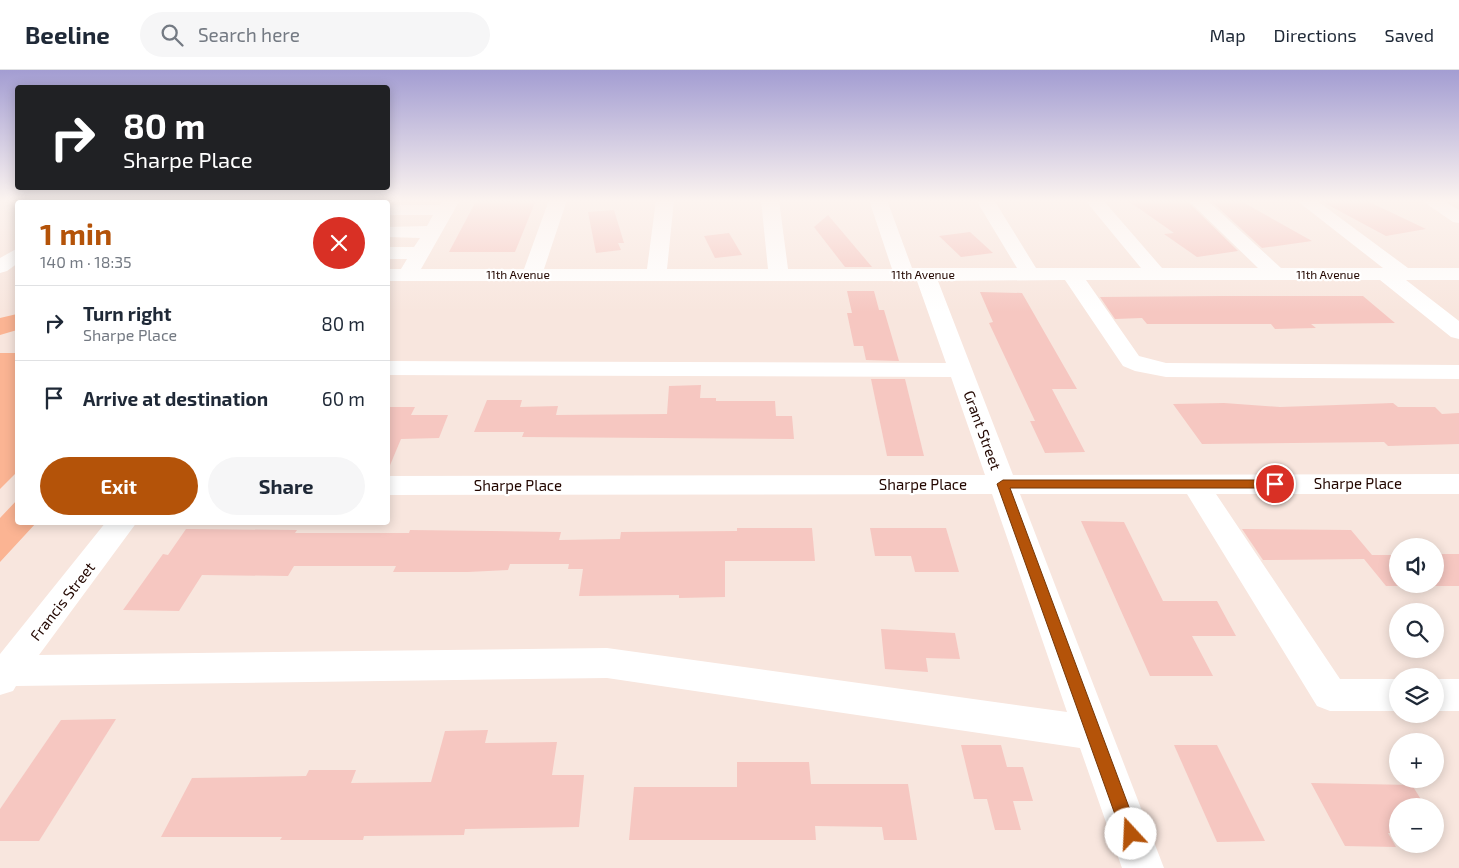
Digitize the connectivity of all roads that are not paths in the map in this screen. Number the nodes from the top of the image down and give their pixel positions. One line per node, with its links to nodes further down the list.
1 (430, 237): 10 (street)
2 (545, 237): 18 (street)
3 (660, 237): 19 (street)
4 (775, 237): 20 (street)
5 (896, 237): 21 (street, Grant Street)
6 (1008, 237): 22 (street)
7 (1125, 237): 24 (street)
8 (1237, 237): 25 (street)
9 (1350, 237): 26 (street)
10 (421, 253): 11 (street); 17 (street)
11 (390, 254)
12 (15, 256): 13 (street)
13 (0, 267)
14 (0, 274): 15 (street)
15 (15, 274)
16 (390, 274): 17 (street, 11th Avenue)
17 (408, 274): 18 (street, 11th Avenue)
18 (532, 274): 19 (street, 11th Avenue)
19 (656, 274): 20 (street, 11th Avenue)
20 (779, 274): 21 (street, 11th Avenue)
21 (914, 274): 22 (street, 11th Avenue); 30 (street, Grant Street)
22 (1030, 274): 23 (street, 11th Avenue)
23 (1071, 274): 24 (street, 11th Avenue); 31 (street)
24 (1156, 274): 25 (street, 11th Avenue)
25 (1276, 274): 26 (street, 11th Avenue)
26 (1394, 274): 27 (street, 11th Avenue); 28 (street)
27 (1459, 274)
28 (1459, 332)
29 (390, 368): 30 (street)
30 (961, 370): 32 (street, Grant Street)
31 (1459, 372)
32 (1003, 484): 33 (street, Sharpe Place); 35 (street, Sharpe Place); 41 (street, Grant Street)
33 (1195, 484): 34 (street, Sharpe Place); 38 (street)
34 (1459, 484)
35 (390, 486)
36 (121, 525): 37 (street, Francis Street)
37 (4, 675): 41 (street)
38 (1389, 695)
39 (1444, 695): 40 (street)
40 (1459, 695)
41 (1093, 733): 42 (street, Grant Street)
42 (1143, 868)

